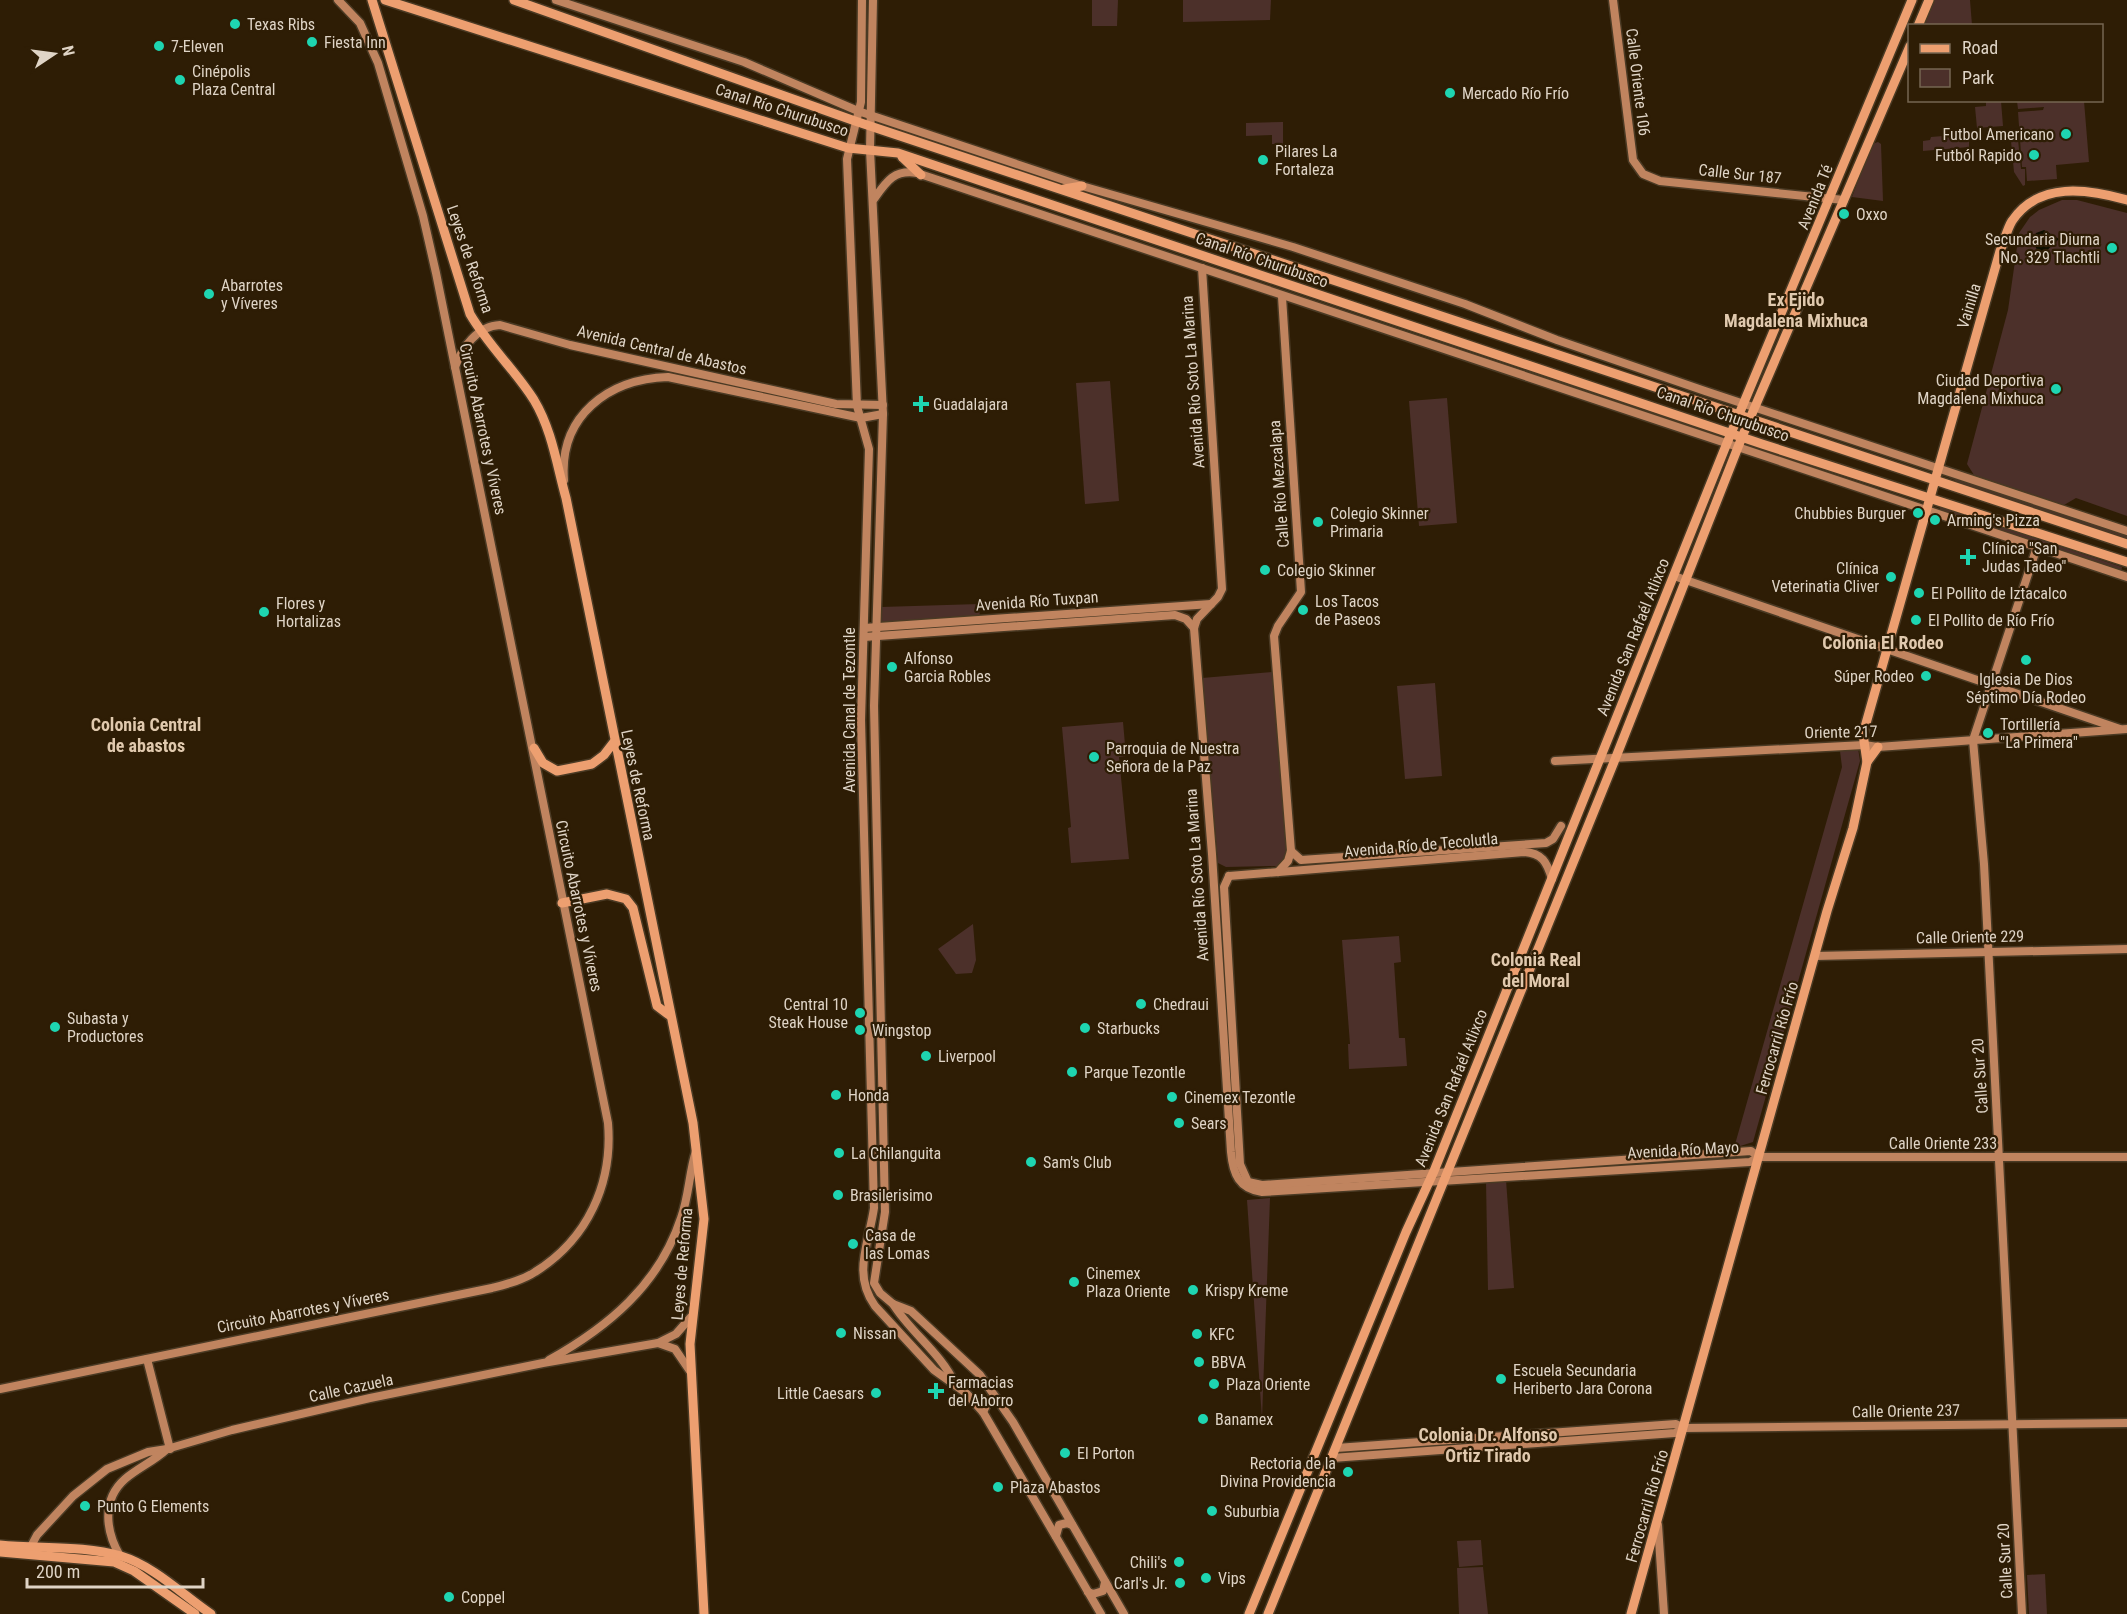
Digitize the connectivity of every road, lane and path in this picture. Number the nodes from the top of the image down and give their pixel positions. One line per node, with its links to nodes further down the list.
1 (338, 0): 30 (street, Circuito Abarrotes y Víveres)
2 (372, 0): 29 (main road, Leyes de Reforma)
3 (385, 0): 16 (main road, Canal Río Churubusco)
4 (514, 0): 14 (main road, Canal Río Churubusco)
5 (556, 0): 14 (street, Canal Río Churubusco)
6 (862, 0): 14 (street, Avenida Canal de Tezontle)
7 (873, 0): 13 (street, Avenida Canal de Tezontle)
8 (1613, 0): 19 (street, Calle Oriente 106)
9 (1912, 0): 23 (main road, Avenida Té)
10 (1929, 0): 11 (main road)
11 (1919, 24)
12 (1908, 51): 25 (main road, Avenida Té)
13 (871, 115): 14 (street, Canal Río Churubusco); 15 (street, Avenida Canal de Tezontle); 21 (street, Canal Río Churubusco)
14 (857, 116): 15 (main road, Canal Río Churubusco); 16 (street, Avenida Canal de Tezontle)
15 (871, 126): 17 (street, Avenida Canal de Tezontle); 22 (main road, Canal Río Churubusco)
16 (848, 148): 17 (main road, Canal Río Churubusco); 32 (street, Avenida Canal de Tezontle)
17 (870, 150): 18 (main road, Canal Río Churubusco); 24 (street, Avenida Canal de Tezontle)
18 (898, 153): 20 (main road); 38 (main road, Canal Río Churubusco)
19 (1636, 167): 23 (street, Calle Sur 187)
20 (921, 175): 24 (street); 27 (street, Canal Río Churubusco)
21 (1082, 186): 22 (main road); 31 (street, Canal Río Churubusco)
22 (1062, 190): 35 (main road, Canal Río Churubusco)
23 (1831, 198): 25 (street, Calle Sur 187); 31 (main road, Avenida Té)
24 (874, 199): 34 (street, Avenida Canal de Tezontle)
25 (1844, 200): 33 (main road, Avenida Té)
26 (2127, 200): 42 (main road, Vainilla)
27 (1202, 268): 28 (street, Canal Río Churubusco); 53 (street, Avenida Río Soto La Marina)
28 (1282, 297): 40 (street, Canal Río Churubusco); 72 (street, Calle Río Mezcalapa)
29 (481, 332): 30 (street); 32 (street, Avenida Central de Abastos); 44 (main road, Leyes de Reforma)
30 (455, 368): 66 (street, Circuito Abarrotes y Víveres)
31 (1744, 404): 33 (street, Canal Río Churubusco); 35 (main road, Avenida San Rafaél Atlixco)
32 (857, 406): 34 (street, Avenida Central de Abastos); 36 (street, Avenida Canal de Tezontle)
33 (1755, 408): 37 (main road, Avenida San Rafaél Atlixco); 42 (street, Canal Río Churubusco)
34 (883, 410): 36 (street, Avenida Central de Abastos); 56 (street, Avenida Canal de Tezontle)
35 (1740, 415): 37 (main road, Canal Río Churubusco); 38 (main road, Avenida San Rafaél Atlixco)
36 (861, 418): 44 (street, Avenida Central de Abastos); 57 (street, Avenida Canal de Tezontle)
37 (1750, 419): 39 (main road, Avenida San Rafaél Atlixco); 43 (main road, Canal Río Churubusco)
38 (1732, 433): 39 (main road, Canal Río Churubusco); 40 (main road, Avenida San Rafaél Atlixco)
39 (1742, 437): 41 (main road, Avenida San Rafaél Atlixco); 45 (main road, Canal Río Churubusco)
40 (1727, 443): 41 (street, Canal Río Churubusco); 50 (main road, Avenida San Rafaél Atlixco)
41 (1738, 447): 45 (street, Canal Río Churubusco); 52 (main road, Avenida San Rafaél Atlixco)
42 (1939, 469): 43 (main road, Ferrocarril Río Frío); 46 (street, Canal Río Churubusco)
43 (1935, 481): 45 (main road, Ferrocarril Río Frío); 47 (main road, Canal Río Churubusco)
44 (566, 498): 63 (main road, Leyes de Reforma)
45 (1927, 504): 48 (street, Canal Río Churubusco); 49 (main road, Canal Río Churubusco); 59 (main road, Ferrocarril Río Frío)
46 (2127, 531)
47 (2127, 544)
48 (2037, 547): 51 (street, Canal Río Churubusco); 60 (street, Calle Sur 20)
49 (2127, 562)
50 (1674, 576): 52 (street); 68 (main road, Avenida San Rafaél Atlixco)
51 (2127, 577)
52 (1685, 578): 59 (street); 67 (main road, Avenida San Rafaél Atlixco)
53 (1211, 604): 54 (street, Avenida Río Tuxpan); 55 (street, Avenida Río Soto La Marina)
54 (1032, 621): 55 (street, Avenida Río Tuxpan); 56 (street, Avenida Río Tuxpan)
55 (1194, 628): 73 (street, Avenida Río Soto La Marina)
56 (877, 632): 57 (street, Avenida Río Tuxpan); 58 (street, Avenida Canal de Tezontle)
57 (864, 637): 58 (street); 97 (street, Avenida Canal de Tezontle)
58 (876, 648): 91 (street, Avenida Canal de Tezontle)
59 (1888, 648): 60 (street); 64 (main road, Ferrocarril Río Frío)
60 (1990, 684): 61 (street); 62 (street, Calle Sur 20)
61 (2125, 730): 62 (street, Oriente 217)
62 (1973, 740): 65 (street, Oriente 217); 79 (street, Calle Sur 20)
63 (614, 742): 66 (main road); 81 (main road, Leyes de Reforma)
64 (1864, 745): 65 (street, Oriente 217); 67 (street, Oriente 217); 70 (main road, Ferrocarril Río Frío)
65 (1878, 747): 70 (main road)
66 (534, 748): 77 (street, Circuito Abarrotes y Víveres)
67 (1616, 757): 68 (street, Oriente 217); 87 (main road, Avenida San Rafaél Atlixco)
68 (1601, 758): 69 (street, Oriente 217); 76 (main road, Avenida San Rafaél Atlixco)
69 (1556, 761)
70 (1867, 762): 80 (main road, Ferrocarril Río Frío)
71 (1561, 826): 72 (street, Avenida Río de Tecolutla)
72 (1291, 851): 74 (street)
73 (1213, 865): 75 (street); 86 (street, Avenida Río Soto La Marina)
74 (1278, 872): 75 (street, Avenida Río de Tecolutla); 76 (street, Avenida Río de Tecolutla)
75 (1229, 876): 86 (street, Avenida Río Soto La Marina)
76 (1552, 879): 88 (main road, Avenida San Rafaél Atlixco)
77 (562, 903): 81 (main road); 94 (street, Circuito Abarrotes y Víveres)
78 (2127, 949): 79 (street, Calle Oriente 229)
79 (1988, 952): 80 (street, Calle Oriente 229); 85 (street, Calle Sur 20)
80 (1815, 956): 83 (main road, Ferrocarril Río Frío)
81 (669, 1015): 82 (main road, Leyes de Reforma)
82 (696, 1151): 92 (main road, Leyes de Reforma); 95 (street, Calle Cazuela)
83 (1759, 1157): 85 (street, Calle Oriente 233); 87 (street, Avenida Río Mayo); 89 (street, Avenida Río Mayo); 103 (main road, Ferrocarril Río Frío)
84 (2127, 1157): 85 (street, Calle Oriente 233)
85 (2000, 1158): 102 (street, Calle Sur 20)
86 (1236, 1165): 88 (street, Avenida Río Mayo); 90 (street, Avenida Río Mayo)
87 (1448, 1170): 88 (street, Avenida Río Mayo); 89 (main road, Avenida San Rafaél Atlixco)
88 (1434, 1171): 90 (main road, Avenida San Rafaél Atlixco)
89 (1444, 1181): 90 (street, Avenida Río Mayo); 105 (main road, Avenida San Rafaél Atlixco)
90 (1429, 1182): 123 (main road, Avenida San Rafaél Atlixco)
91 (893, 1304): 97 (street, Avenida Canal de Tezontle); 99 (street, Avenida Canal de Tezontle)
92 (691, 1317): 93 (street, Calle Cazuela); 96 (main road, Leyes de Reforma)
93 (658, 1343): 95 (street, Calle Cazuela); 96 (street)
94 (147, 1359): 98 (street, Circuito Abarrotes y Víveres); 104 (street)
95 (543, 1363): 104 (street, Calle Cazuela)
96 (690, 1371): 120 (main road, Leyes de Reforma)
97 (956, 1384): 100 (street, Avenida Canal de Tezontle)
98 (0, 1389)
99 (999, 1400): 100 (street); 106 (street, Avenida Canal de Tezontle)
100 (982, 1412): 107 (street, Avenida Canal de Tezontle)
101 (2127, 1423): 102 (street, Calle Oriente 237)
102 (2013, 1425): 103 (street, Calle Oriente 237); 127 (street, Calle Sur 20)
103 (1684, 1428): 105 (street, Calle Oriente 237); 109 (main road, Ferrocarril Río Frío)
104 (169, 1449): 112 (street, Calle Cazuela); 114 (street, Calle Cazuela)
105 (1334, 1453): 124 (main road, Avenida San Rafaél Atlixco)
106 (1032, 1455): 107 (street); 108 (street, Avenida Canal de Tezontle)
107 (1016, 1465): 110 (street, Avenida Canal de Tezontle)
108 (1072, 1525): 110 (street); 115 (street, Avenida Canal de Tezontle)
109 (1658, 1525): 125 (main road, Ferrocarril Río Frío); 126 (street)
110 (1056, 1536): 117 (street, Avenida Canal de Tezontle)
111 (0, 1545): 112 (main road)
112 (29, 1551): 113 (main road); 114 (main road); 116 (main road)
113 (0, 1552)
114 (120, 1556): 116 (main road)
115 (1105, 1582): 117 (street); 122 (street, Avenida Canal de Tezontle)
116 (171, 1591): 118 (main road); 119 (main road)
117 (1088, 1592): 121 (street, Avenida Canal de Tezontle)
118 (195, 1614)
119 (211, 1614)
120 (704, 1614)
121 (1101, 1614)
122 (1124, 1614)
123 (1249, 1614)
124 (1268, 1614)
125 (1631, 1614)
126 (1664, 1614)
127 (2022, 1614)

